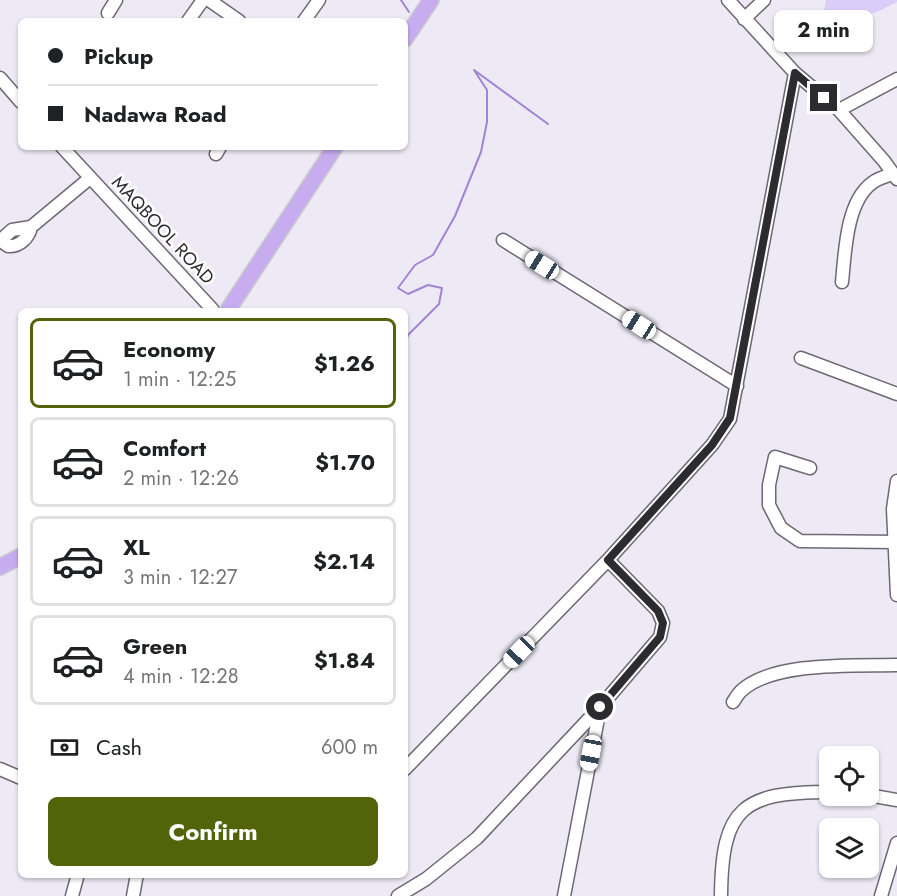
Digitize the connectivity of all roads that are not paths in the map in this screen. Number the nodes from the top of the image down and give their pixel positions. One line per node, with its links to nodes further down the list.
1 (116, 0): 8 (street)
2 (203, 0): 9 (street)
3 (209, 0): 10 (street)
4 (319, 0): 11 (street)
5 (431, 0): 13 (main road)
6 (728, 0): 12 (street)
7 (764, 0): 12 (street)
8 (108, 13)
9 (190, 18)
10 (235, 18)
11 (306, 18)
12 (744, 19): 14 (street)
13 (408, 34)
14 (795, 73): 18 (street); 29 (street)
15 (0, 78): 17 (street)
16 (897, 79): 18 (street)
17 (18, 99)
18 (839, 110): 21 (street)
19 (65, 150): 22 (street, MAQBOOL ROAD)
20 (332, 150): 27 (main road)
21 (895, 177): 25 (street)
22 (90, 178): 23 (street); 26 (street, MAQBOOL ROAD)
23 (0, 240)
24 (503, 240): 29 (street)
25 (842, 282)
26 (211, 308)
27 (229, 308)
28 (801, 358): 30 (street)
29 (737, 386): 35 (street)
30 (897, 394)
31 (810, 468): 33 (street)
32 (897, 481): 33 (street)
33 (896, 542): 37 (street)
34 (18, 558): 36 (main road)
35 (608, 560): 40 (street); 41 (street)
36 (0, 567)
37 (897, 595)
38 (897, 664): 39 (street)
39 (733, 702)
40 (600, 707): 53 (street); 54 (street)
41 (408, 766)
42 (0, 769): 43 (street)
43 (18, 777)
44 (819, 793): 50 (street)
45 (879, 797): 46 (street)
46 (897, 800)
47 (897, 843): 55 (street)
48 (77, 878): 51 (street)
49 (136, 878): 52 (street)
50 (721, 895)
51 (72, 896)
52 (133, 896)
53 (398, 896)
54 (564, 896)
55 (881, 896)

